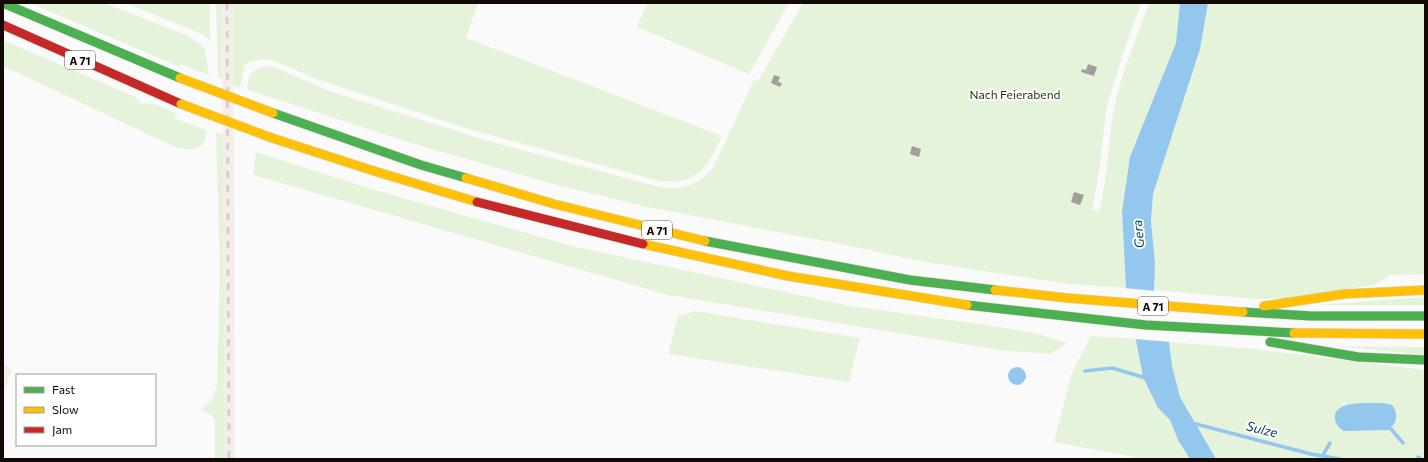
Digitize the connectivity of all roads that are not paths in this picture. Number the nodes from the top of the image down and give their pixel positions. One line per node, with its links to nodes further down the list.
1 (4, 3): 4 (highway, A 71, bridge)
2 (3, 25): 6 (highway, A 71, bridge)
3 (1425, 290): 4 (highway)
4 (1239, 312): 5 (highway, A 71)
5 (1425, 316)
6 (1222, 329): 7 (highway, A 71); 8 (highway)
7 (1425, 334)
8 (1425, 360)

